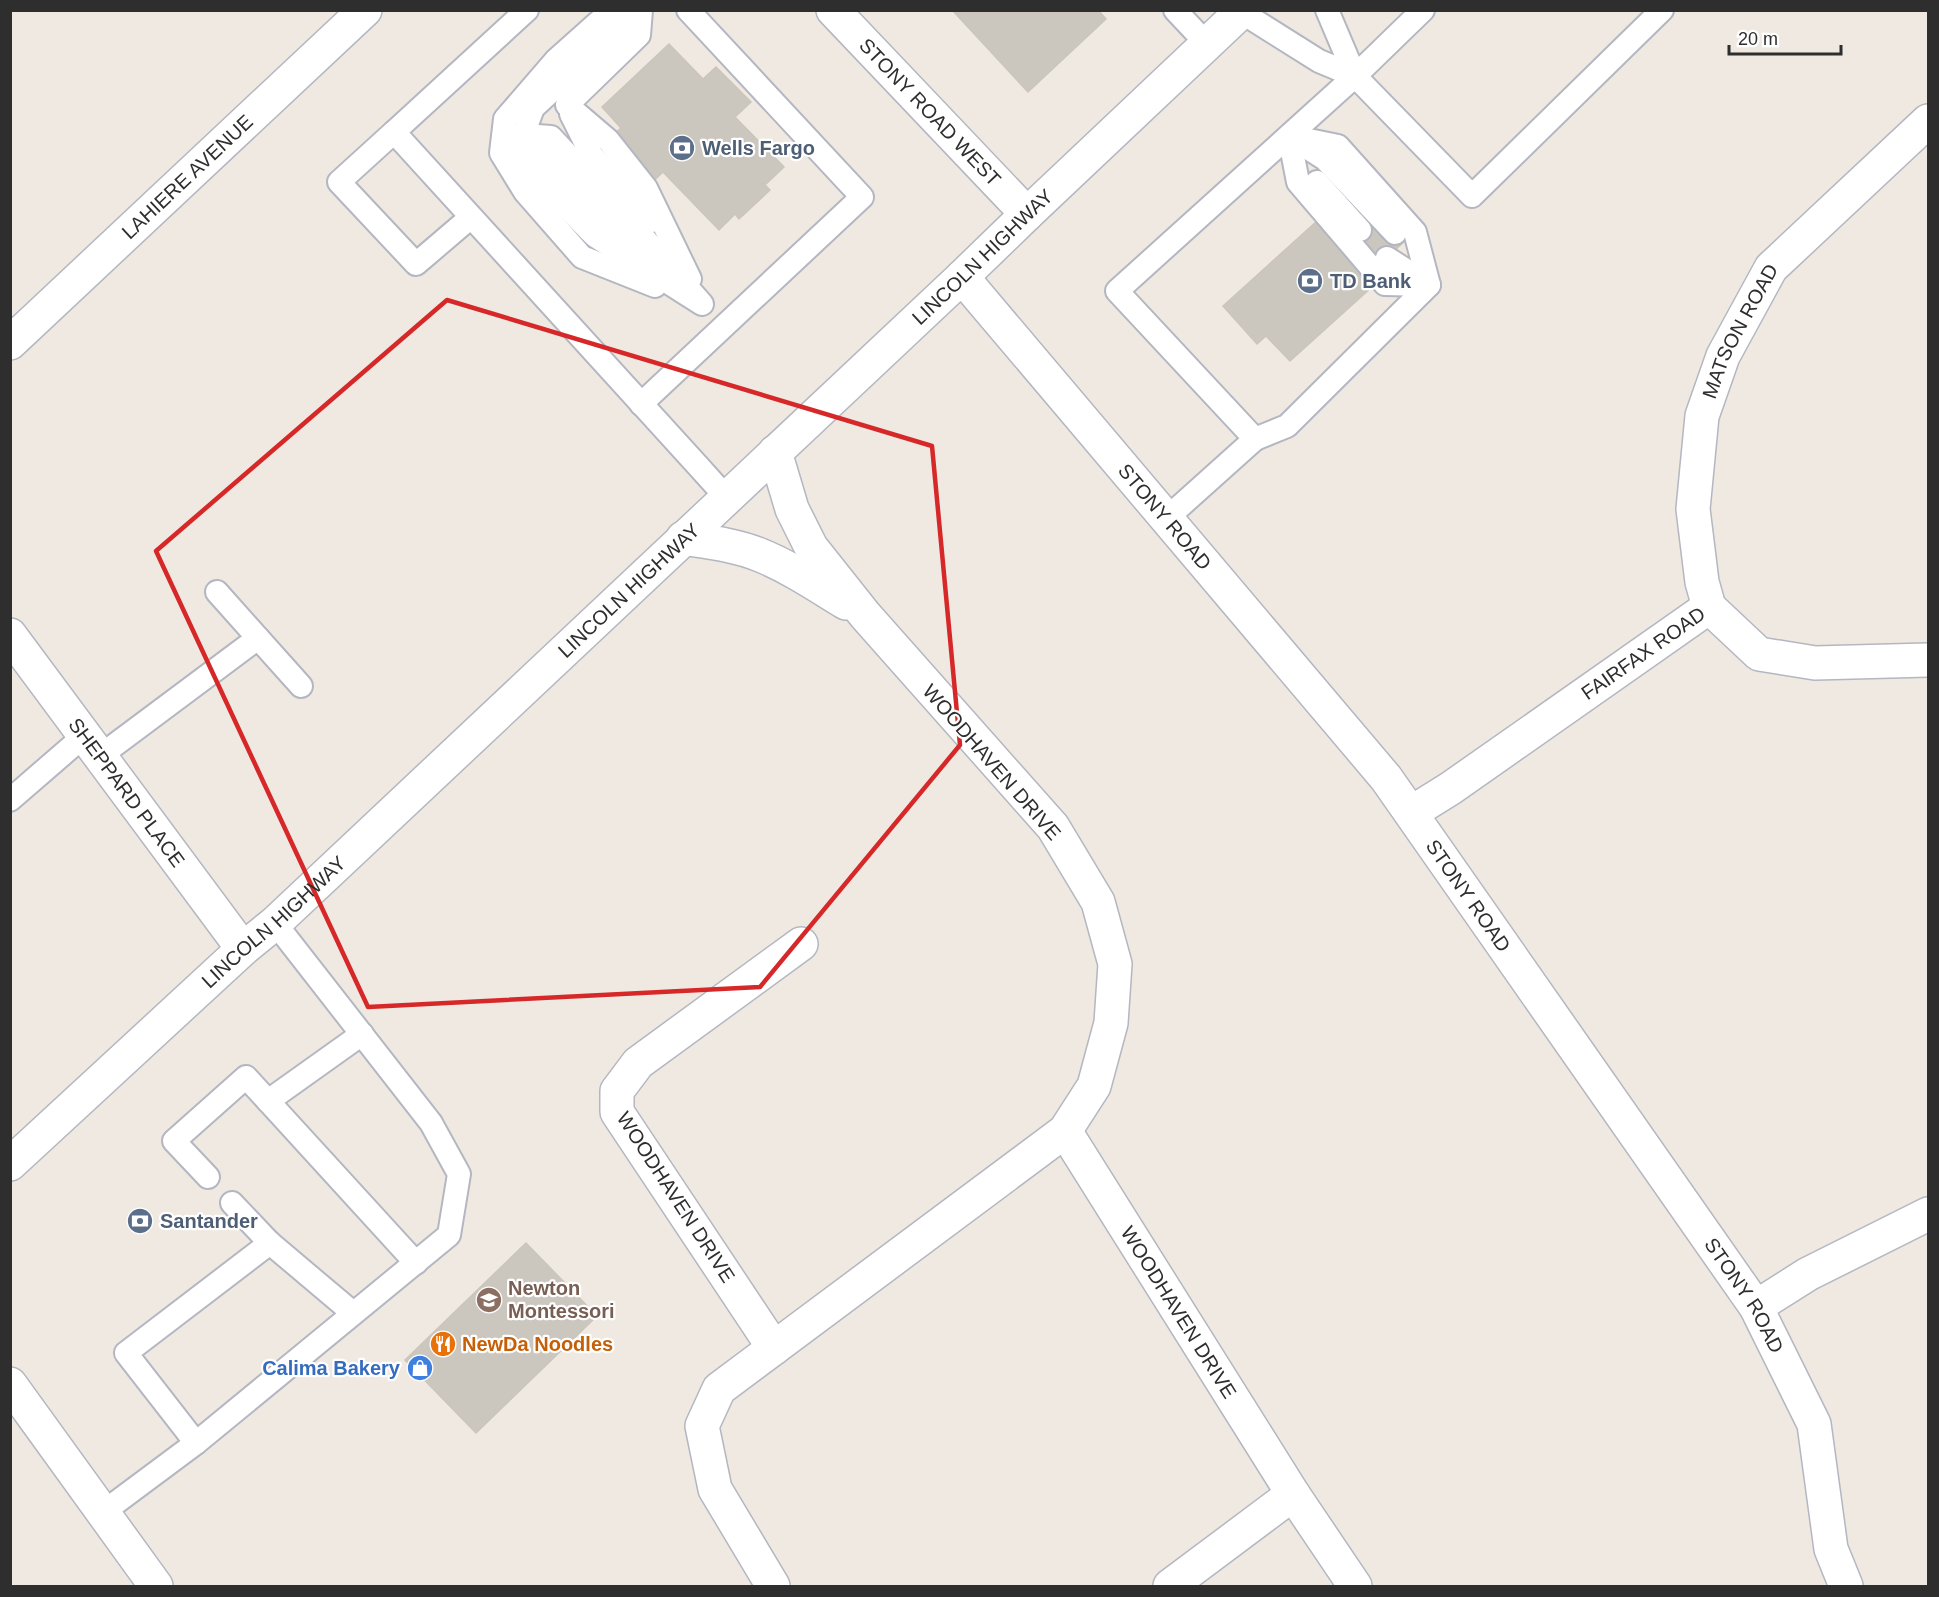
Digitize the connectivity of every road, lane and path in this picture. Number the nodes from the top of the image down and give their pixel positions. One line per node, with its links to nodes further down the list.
1 (365, 10): 25 (street, LAHIERE AVENUE)
2 (527, 10): 15 (lane)
3 (612, 10): 23 (lane)
4 (639, 10): 23 (lane); 23 (lane)
5 (688, 10): 24 (lane)
6 (833, 10): 17 (street, STONY ROAD WEST)
7 (1174, 10): 12 (lane)
8 (1328, 10): 13 (lane)
9 (1423, 10): 13 (lane)
10 (1662, 10): 13 (lane)
11 (1242, 11): 12 (street, LINCOLN HIGHWAY); 13 (lane)
12 (1207, 44): 17 (street, LINCOLN HIGHWAY)
13 (1355, 76): 16 (lane)
14 (1929, 121): 33 (street, MATSON ROAD)
15 (394, 132): 18 (lane); 18 (lane)
16 (1289, 136): 19 (lane); 22 (lane); 22 (lane); 27 (lane)
17 (1027, 214): 21 (street, LINCOLN HIGHWAY)
18 (471, 217): 26 (lane)
19 (1360, 230)
20 (1386, 258): 22 (lane)
21 (962, 277): 28 (street, LINCOLN HIGHWAY); 30 (street, STONY ROAD)
22 (1429, 285): 27 (lane)
23 (702, 304): 24 (lane)
24 (724, 327): 26 (lane)
25 (10, 343)
26 (641, 404): 29 (lane)
27 (1255, 439): 30 (lane)
28 (775, 452): 29 (street, LINCOLN HIGHWAY); 34 (street, WOODHAVEN DRIVE)
29 (726, 497): 31 (street, LINCOLN HIGHWAY)
30 (1167, 518): 41 (street, STONY ROAD)
31 (683, 538): 34 (street); 42 (street, LINCOLN HIGHWAY)
32 (217, 592): 35 (lane)
33 (1709, 608): 37 (street, FAIRFAX ROAD); 41 (street, FAIRFAX ROAD)
34 (865, 615): 47 (street, WOODHAVEN DRIVE)
35 (258, 638): 38 (lane); 39 (lane)
36 (15, 650): 39 (street, SHEPPARD PLACE)
37 (1929, 660)
38 (301, 686)
39 (92, 746): 40 (lane); 44 (street, SHEPPARD PLACE)
40 (10, 800)
41 (1411, 813): 54 (street, STONY ROAD)
42 (274, 922): 44 (street, LINCOLN HIGHWAY); 45 (lane)
43 (801, 944): 56 (street, WOODHAVEN DRIVE)
44 (243, 949): 48 (street, LINCOLN HIGHWAY)
45 (362, 1034): 46 (lane); 53 (lane)
46 (268, 1101): 49 (lane); 53 (lane)
47 (1065, 1131): 56 (street, WOODHAVEN DRIVE); 59 (street, WOODHAVEN DRIVE)
48 (10, 1164)
49 (208, 1177)
50 (232, 1203): 52 (lane)
51 (1929, 1214): 54 (street)
52 (270, 1243): 55 (lane); 58 (lane)
53 (416, 1263): 55 (lane)
54 (1756, 1307): 65 (street, STONY ROAD)
55 (353, 1313): 58 (lane)
56 (774, 1348): 62 (street, WOODHAVEN DRIVE)
57 (10, 1384): 60 (street)
58 (196, 1443): 60 (lane)
59 (1293, 1494): 63 (street); 64 (street, WOODHAVEN DRIVE)
60 (102, 1513): 61 (street)
61 (156, 1587)
62 (773, 1587)
63 (1170, 1587)
64 (1355, 1587)
65 (1846, 1587)

